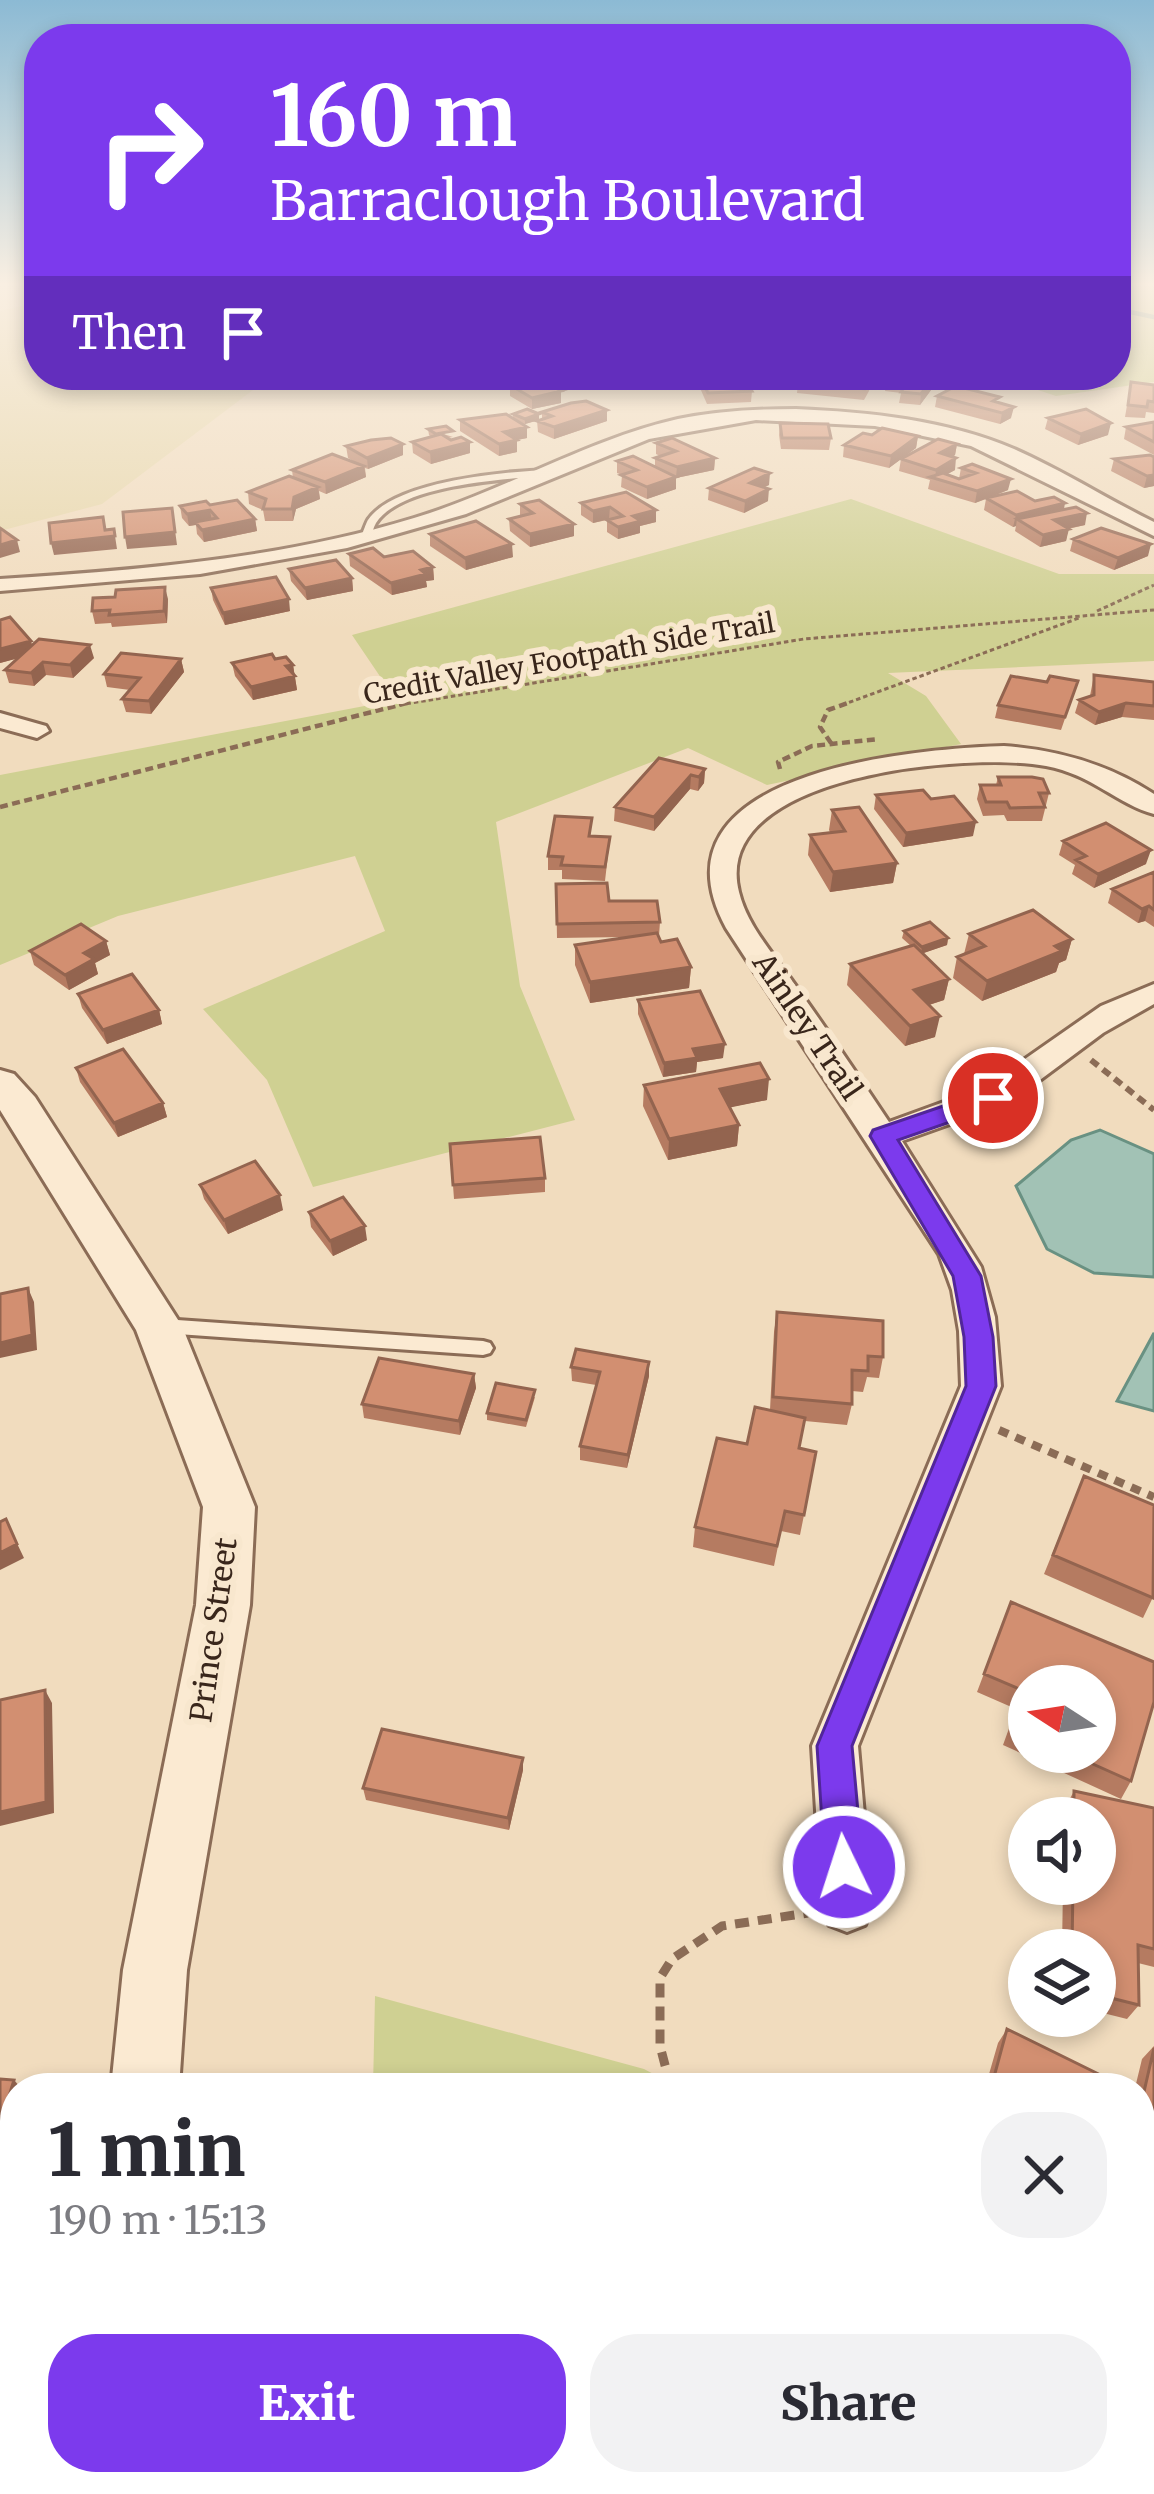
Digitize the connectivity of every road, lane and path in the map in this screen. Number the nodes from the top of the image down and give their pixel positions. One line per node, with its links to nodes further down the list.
1 (1154, 530): 3 (street)
2 (1154, 584): 5 (path)
3 (0, 585)
4 (1154, 610): 5 (path, Credit Valley Footpath Side Trail)
5 (1092, 613): 8 (path); 10 (path, Credit Valley Footpath Side Trail)
6 (0, 720): 7 (street)
7 (37, 731)
8 (831, 742)
9 (1154, 806): 15 (street, Ainley Trail)
10 (0, 807)
11 (1154, 993): 12 (street)
12 (1072, 1044): 14 (path); 15 (street)
13 (0, 1084): 16 (street, Prince Street)
14 (1154, 1110)
15 (882, 1136): 18 (street, Ainley Trail)
16 (158, 1326): 17 (lane); 21 (street, Prince Street)
17 (483, 1348)
18 (968, 1417): 19 (path); 20 (street, Ainley Trail)
19 (1154, 1497)
20 (847, 1907): 22 (path)
21 (146, 2073)
22 (667, 2073)

